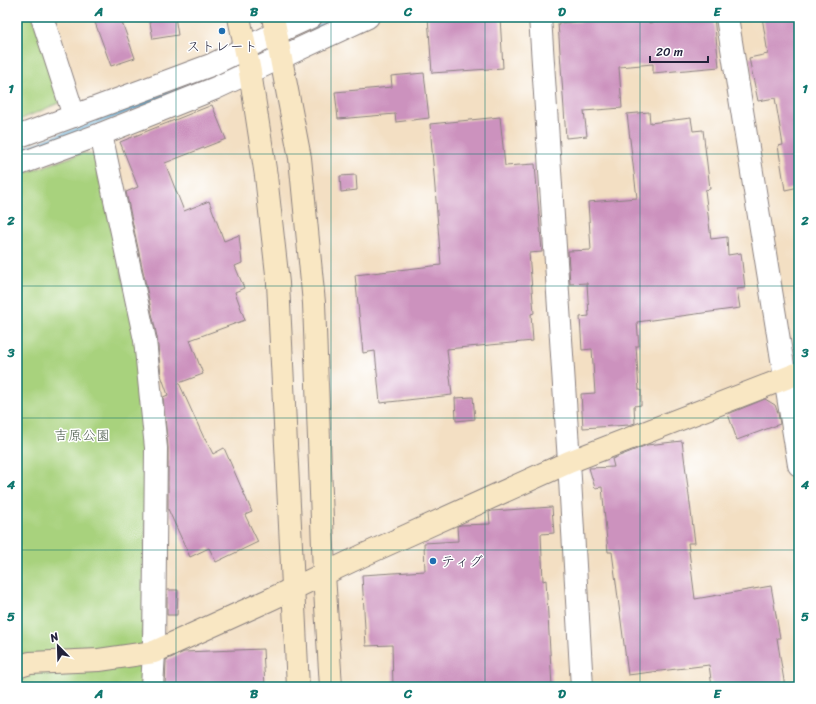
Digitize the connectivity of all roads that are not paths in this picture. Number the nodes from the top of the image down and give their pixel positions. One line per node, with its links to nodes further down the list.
1 (42, 17): 11 (street)
2 (239, 17): 8 (street)
3 (311, 17): 7 (street)
4 (368, 17): 9 (street)
5 (540, 17): 16 (street)
6 (727, 17): 15 (street)
7 (275, 25): 8 (street); 9 (street)
8 (246, 48): 10 (street); 11 (street)
9 (281, 57): 10 (street); 18 (street)
10 (250, 72): 12 (street); 19 (street)
11 (74, 116): 13 (street)
12 (101, 134): 14 (street); 20 (street)
13 (17, 137)
14 (17, 165)
15 (792, 376): 16 (street); 17 (street)
16 (569, 462): 18 (street); 25 (street)
17 (799, 465)
18 (324, 574): 19 (street); 24 (street)
19 (293, 590): 20 (street); 23 (street)
20 (154, 652): 21 (street); 22 (street)
21 (17, 667)
22 (152, 687)
23 (298, 687)
24 (331, 687)
25 (582, 687)

